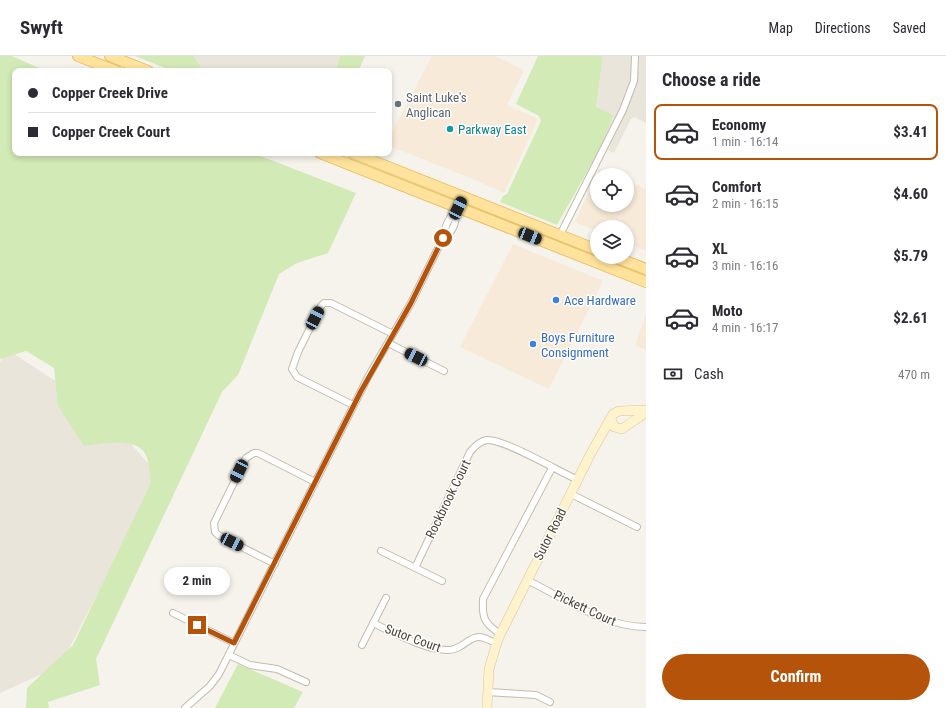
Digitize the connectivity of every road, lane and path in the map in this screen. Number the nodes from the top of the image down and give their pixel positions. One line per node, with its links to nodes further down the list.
1 (78, 56): 4 (main road)
2 (110, 56): 5 (main road)
3 (635, 56): 10 (street)
4 (108, 68)
5 (140, 68)
6 (328, 156): 9 (main road)
7 (361, 156): 8 (main road)
8 (463, 196): 9 (street); 10 (main road)
9 (458, 208): 11 (main road); 18 (street)
10 (560, 235): 11 (main road); 12 (main road)
11 (543, 241): 13 (main road)
12 (575, 241): 13 (main road); 14 (main road)
13 (558, 247): 17 (main road)
14 (590, 247)
15 (633, 264): 16 (main road)
16 (646, 269)
17 (646, 282)
18 (393, 334): 19 (street); 21 (street)
19 (388, 343): 20 (street); 21 (street)
20 (444, 371)
21 (354, 405): 30 (street)
22 (622, 411): 23 (street); 24 (street); 25 (street)
23 (646, 411): 25 (street)
24 (611, 419): 26 (street); 27 (street, Sutor Road)
25 (628, 424): 26 (street)
26 (617, 429): 27 (street)
27 (602, 435): 29 (street, Sutor Road)
28 (552, 468): 29 (street, Rockbrook Court); 35 (street, Rockbrook Court); 42 (street)
29 (578, 480): 31 (street, Sutor Road)
30 (315, 482): 34 (street); 34 (street)
31 (571, 494): 32 (street); 36 (street, Sutor Road)
32 (637, 527)
33 (381, 551): 35 (street)
34 (275, 564): 43 (street)
35 (415, 568): 37 (street)
36 (527, 580): 41 (street, Pickett Court); 42 (street, Sutor Road)
37 (442, 581)
38 (386, 598): 40 (street, Sutor Court)
39 (173, 613): 43 (street)
40 (373, 623): 44 (street, Sutor Court); 45 (street, Sutor Court)
41 (646, 627)
42 (500, 634): 44 (street, Sutor Road)
43 (234, 643): 46 (street)
44 (496, 643): 48 (street, Sutor Road)
45 (362, 645)
46 (229, 654): 47 (street); 50 (street)
47 (306, 682)
48 (488, 692): 49 (street); 51 (street, Sutor Road)
49 (550, 702)
50 (185, 708)
51 (486, 708)

